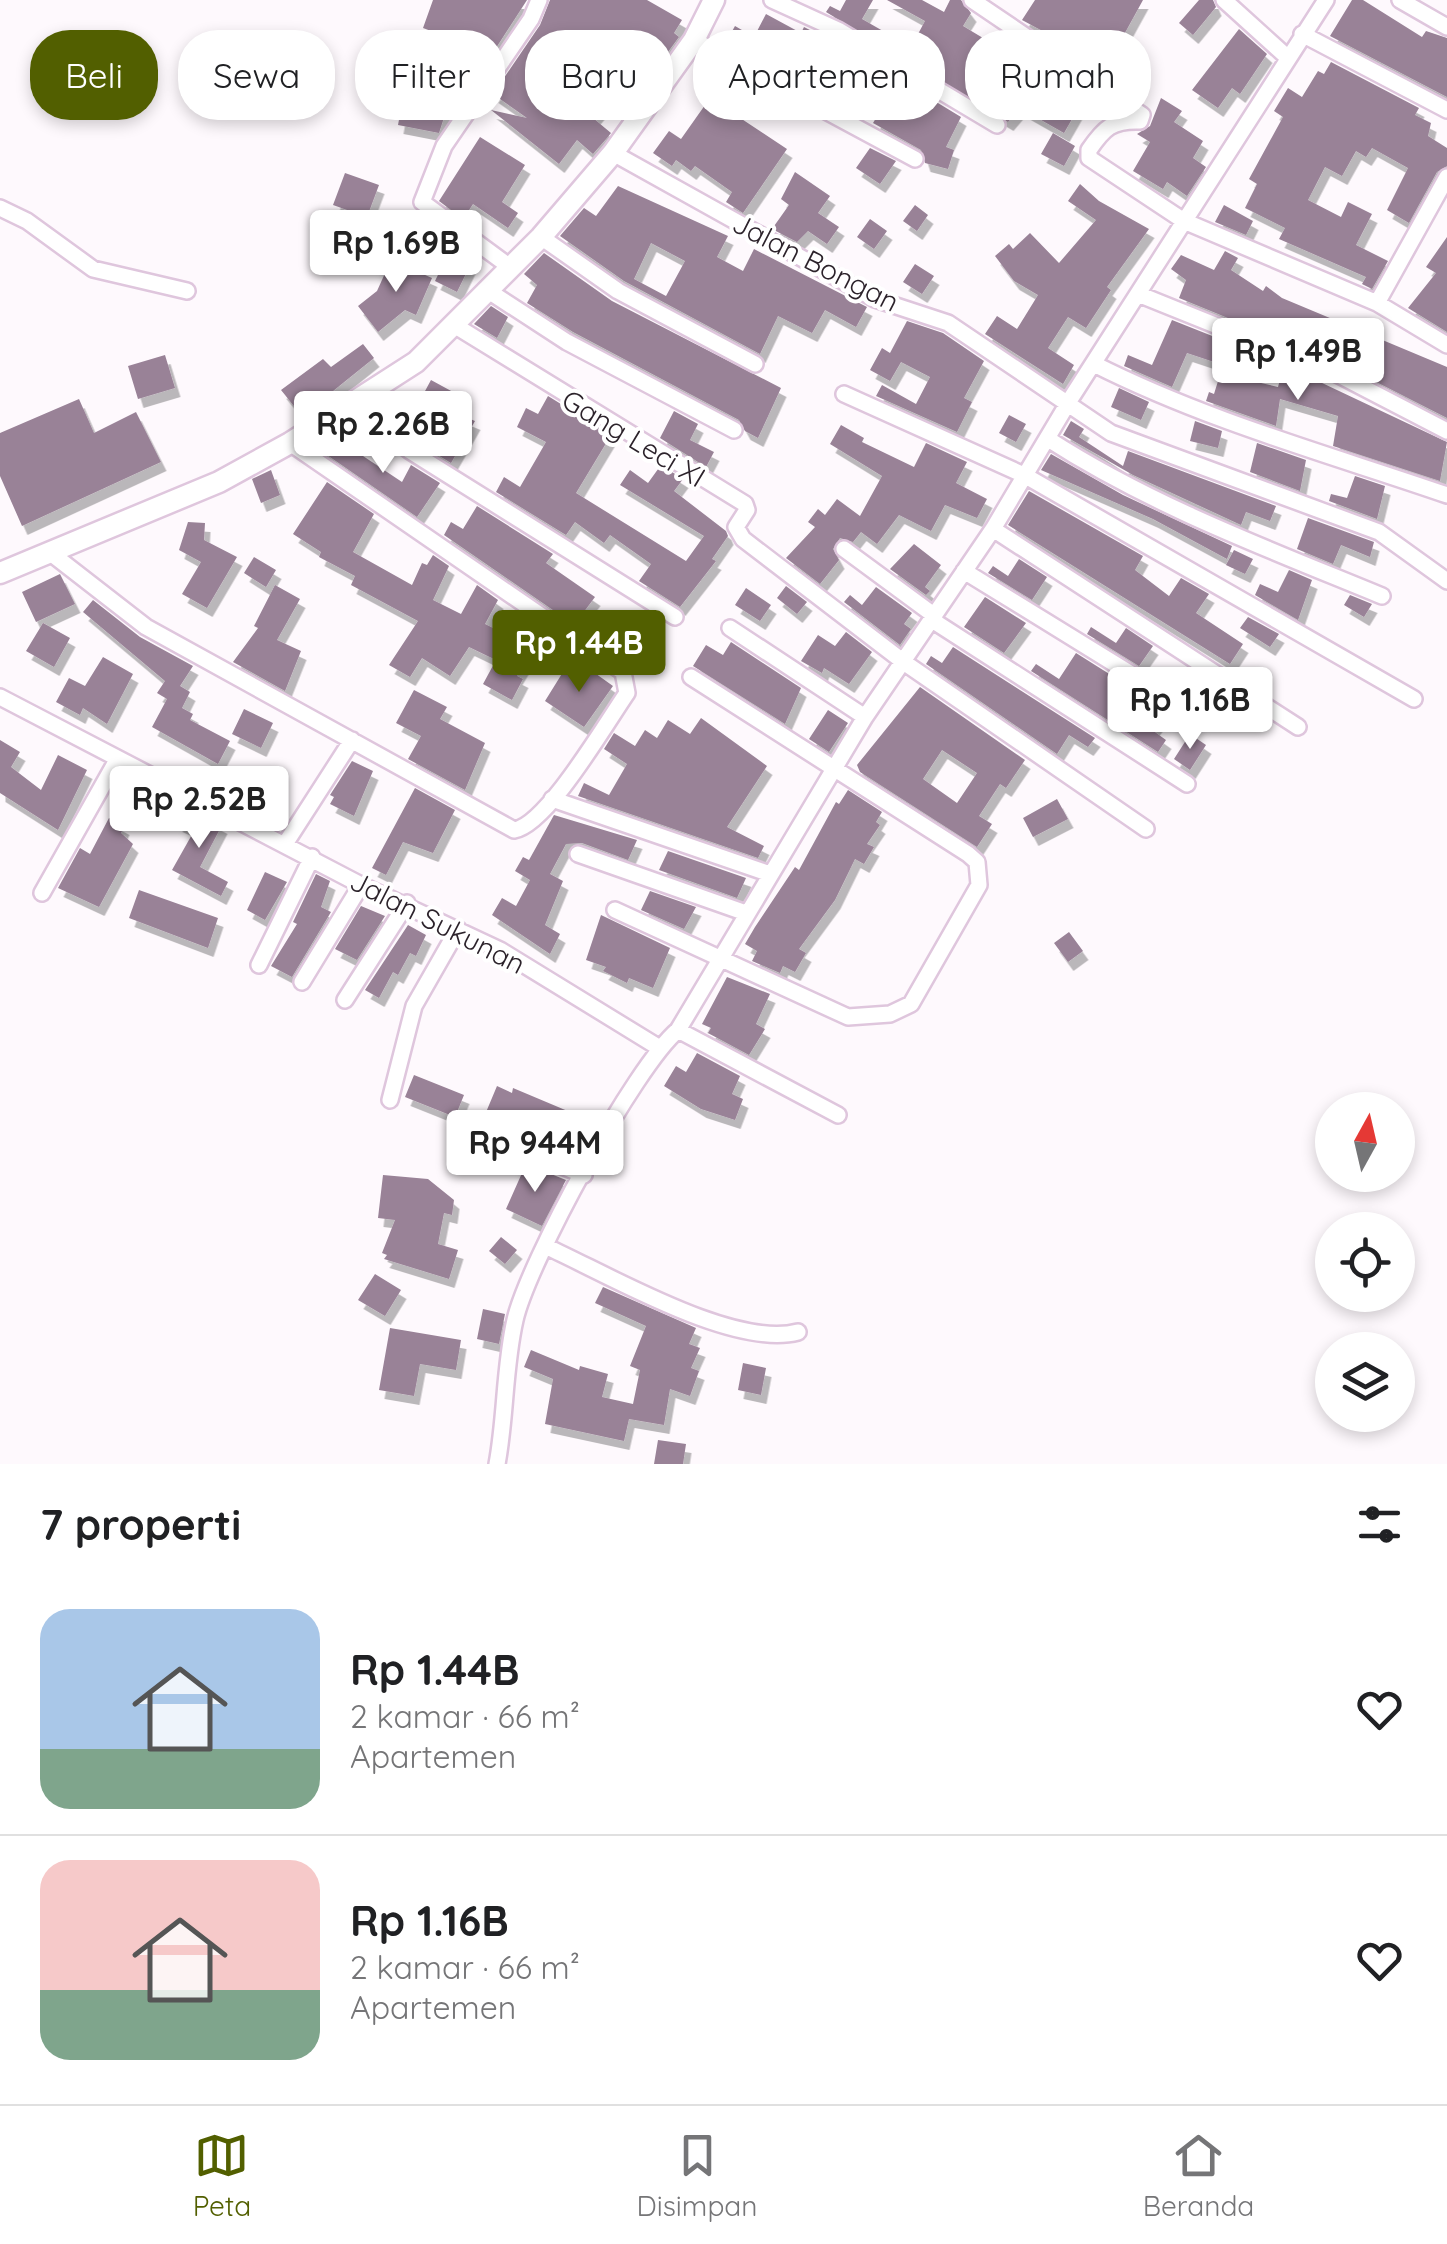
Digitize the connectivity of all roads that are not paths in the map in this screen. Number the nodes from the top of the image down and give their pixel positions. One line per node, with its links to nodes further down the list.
1 (539, 0): 22 (street)
2 (714, 0): 9 (street)
3 (772, 0): 15 (street)
4 (972, 0): 20 (street)
5 (1224, 0): 12 (street)
6 (1326, 0): 10 (street)
7 (1400, 0): 8 (street)
8 (1447, 27)
9 (699, 30)
10 (1302, 34): 12 (street); 13 (street)
11 (693, 41): 16 (street)
12 (1288, 57): 20 (street)
13 (1447, 110)
14 (843, 120): 17 (street)
15 (998, 124)
16 (613, 152): 21 (street); 33 (street, Jalan Bongan)
17 (915, 159)
18 (1447, 178): 26 (street)
19 (0, 208): 24 (street)
20 (1184, 221): 25 (street); 26 (street)
21 (541, 237): 22 (street); 29 (street)
22 (510, 267): 23 (street)
23 (487, 290): 27 (street); 34 (street)
24 (187, 292)
25 (1138, 294): 30 (street); 35 (street)
26 (1377, 303): 28 (street)
27 (454, 325): 32 (street); 50 (street, Gang Leci XI)
28 (1447, 345)
29 (755, 364)
30 (1094, 364): 33 (street); 39 (street)
31 (844, 394): 38 (street)
32 (350, 406): 37 (street); 47 (street)
33 (1068, 406): 36 (street); 45 (street, Jalan Bongan)
34 (734, 430)
35 (1447, 431)
36 (1048, 438): 38 (street); 46 (street)
37 (290, 444): 42 (street); 61 (street)
38 (1024, 475): 40 (street); 54 (street)
39 (1447, 495)
40 (992, 529): 43 (street); 56 (street)
41 (844, 548): 48 (street)
42 (52, 554): 44 (street); 57 (street)
43 (964, 571): 48 (street); 51 (street)
44 (0, 573)
45 (1447, 581)
46 (1382, 596)
47 (676, 616)
48 (934, 618): 50 (street); 60 (street)
49 (730, 628): 55 (street)
50 (905, 663): 55 (street); 62 (street)
51 (1136, 676)
52 (690, 677): 59 (street)
53 (0, 697): 58 (street, Jalan Sukunan)
54 (1414, 699)
55 (864, 716): 59 (street)
56 (1298, 727)
57 (352, 740): 61 (street); 63 (street)
58 (117, 760): 63 (street, Jalan Sukunan); 68 (street)
59 (832, 770): 66 (street); 73 (street)
60 (1187, 784)
61 (552, 799): 66 (street)
62 (1146, 829)
63 (285, 844): 65 (street, Jalan Sukunan)
64 (578, 854): 71 (street)
65 (312, 857): 67 (street, Jalan Sukunan); 74 (street)
66 (770, 874): 71 (street)
67 (361, 885): 69 (street, Jalan Sukunan); 75 (street)
68 (42, 893)
69 (407, 903): 72 (street, Jalan Sukunan); 76 (street)
70 (616, 910): 73 (street)
71 (746, 914): 73 (street)
72 (458, 929): 78 (street, Jalan Sukunan); 79 (street)
73 (718, 958): 77 (street)
74 (259, 966)
75 (302, 982)
76 (345, 1000)
77 (678, 1030): 78 (street); 80 (street)
78 (658, 1047): 82 (street)
79 (390, 1100)
80 (838, 1115)
81 (473, 1130): 82 (street)
82 (584, 1175): 83 (street)
83 (547, 1246): 84 (street); 85 (street)
84 (798, 1332)
85 (497, 1464)

